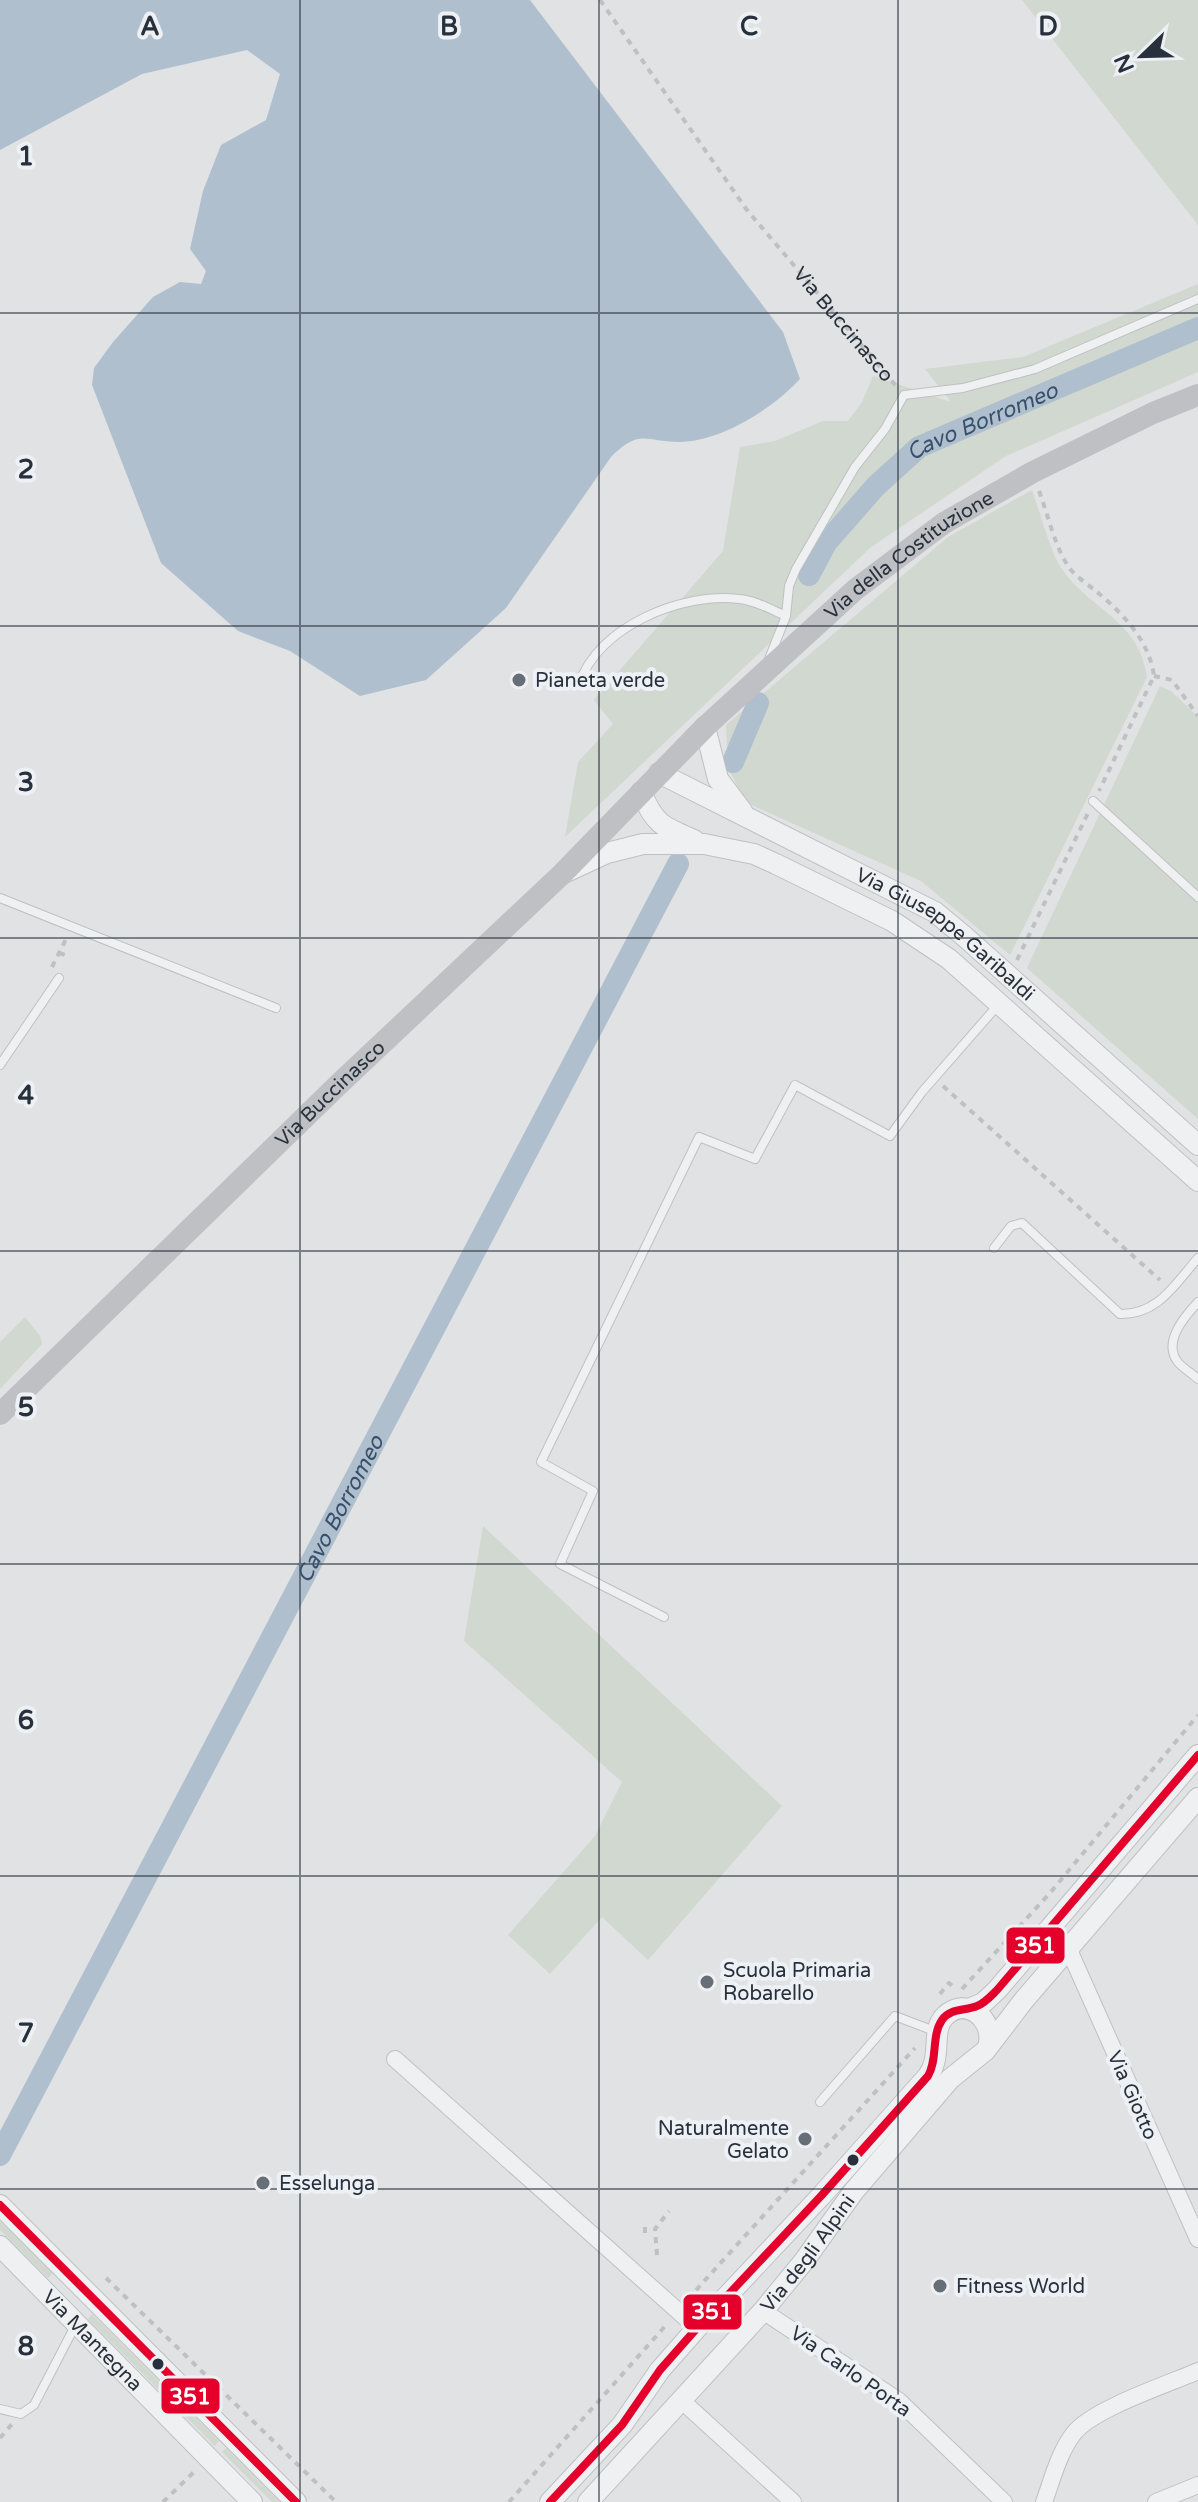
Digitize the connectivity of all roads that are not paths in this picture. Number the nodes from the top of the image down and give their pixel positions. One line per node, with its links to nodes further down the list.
1 (1198, 299): 3 (lane, Via Buccinasco)
2 (1198, 395): 4 (main road, Via della Costituzione)
3 (786, 616): 4 (lane, Via Buccinasco); 5 (lane)
4 (764, 671): 6 (main road, Via della Costituzione)
5 (579, 684)
6 (705, 727): 7 (main road, Via della Costituzione); 10 (street)
7 (659, 773): 8 (main road, Via Buccinasco); 10 (street, Via Giuseppe Garibaldi)
8 (641, 792): 11 (street); 12 (main road, Via Buccinasco)
9 (1093, 801): 13 (lane)
10 (747, 817): 19 (street, Via Giuseppe Garibaldi)
11 (704, 844): 12 (street); 16 (street, Via Giuseppe Garibaldi)
12 (562, 874): 25 (main road, Via Buccinasco)
13 (1198, 897)
14 (0, 898): 17 (lane)
15 (59, 978): 18 (lane)
16 (998, 1004): 20 (street, Via Giuseppe Garibaldi); 26 (lane)
17 (276, 1008)
18 (0, 1065)
19 (1198, 1145)
20 (1198, 1181)
21 (994, 1248): 22 (lane)
22 (1198, 1258)
23 (1198, 1302): 24 (lane)
24 (1198, 1379)
25 (0, 1414)
26 (664, 1617)
27 (1198, 1755): 30 (street)
28 (1198, 1798): 29 (street)
29 (1069, 1950): 32 (street); 37 (street, Via Giotto)
30 (969, 2009): 31 (street); 32 (street)
31 (931, 2033): 34 (street); 35 (lane); 41 (street, Via degli Alpini)
32 (989, 2043): 34 (street)
33 (395, 2059): 41 (street)
34 (971, 2061): 39 (street, Via degli Alpini)
35 (820, 2102)
36 (0, 2205): 47 (street)
37 (1198, 2239)
38 (0, 2246): 40 (street, Via Mantegna)
39 (763, 2311): 43 (street, Via degli Alpini); 51 (street, Via Carlo Porta)
40 (77, 2324): 44 (lane); 46 (street, Via Mantegna)
41 (697, 2328): 48 (street, Via degli Alpini)
42 (1198, 2371): 52 (street)
43 (681, 2400): 49 (street, Via degli Alpini); 50 (street)
44 (0, 2409)
45 (1198, 2485): 53 (street)
46 (252, 2502)
47 (296, 2502)
48 (550, 2502)
49 (588, 2502)
50 (793, 2502)
51 (1004, 2502)
52 (1044, 2502)
53 (1156, 2502)

